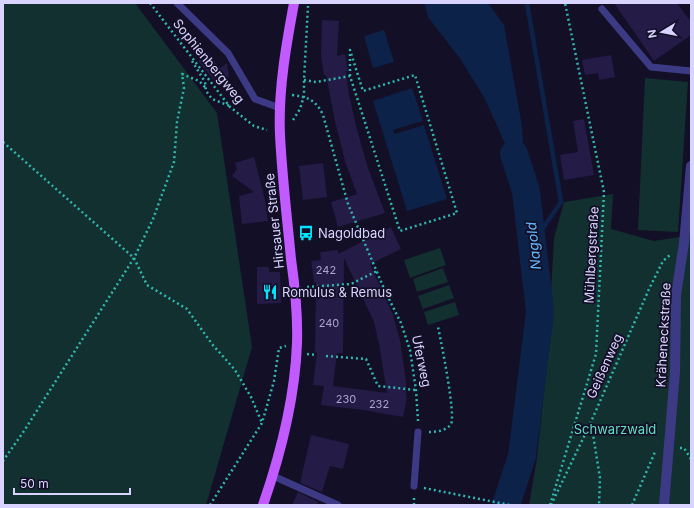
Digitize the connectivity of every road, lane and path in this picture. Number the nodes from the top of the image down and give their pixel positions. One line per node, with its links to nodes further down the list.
1 (150, 3): 7 (path, Sophienbergweg)
2 (177, 3): 14 (lane)
3 (294, 3): 14 (main road, Hirsauer Straße)
4 (308, 3): 10 (path)
5 (565, 3): 38 (path, Mühlbergstraße)
6 (602, 9): 8 (lane)
7 (186, 50): 11 (path); 13 (path, Sophienbergweg)
8 (691, 71)
9 (350, 76): 9 (path); 10 (path)
10 (304, 80): 12 (path)
11 (205, 87): 13 (path); 19 (path)
12 (304, 96): 15 (path); 20 (path, Uferweg)
13 (230, 106): 15 (path, Sophienbergweg)
14 (280, 108): 15 (main road, Hirsauer Straße)
15 (280, 133): 21 (main road, Hirsauer Straße)
16 (3, 142): 19 (path)
17 (691, 166): 18 (street, Kräheneckstraße)
18 (684, 243): 26 (path, Geißenweg); 41 (street, Kräheneckstraße)
19 (134, 258): 27 (path); 30 (path)
20 (377, 270): 21 (path); 25 (path, Uferweg)
21 (295, 288): 23 (main road, Hirsauer Straße)
22 (438, 327): 28 (path)
23 (297, 343): 27 (path); 31 (main road, Hirsauer Straße)
24 (326, 356): 25 (path)
25 (416, 390): 28 (path, Uferweg)
26 (590, 422): 38 (path, Geißenweg); 39 (path)
27 (262, 423): 34 (path)
28 (418, 432): 32 (lane)
29 (656, 449): 40 (path)
30 (3, 461)
31 (273, 476): 35 (main road, Hirsauer Straße); 36 (lane)
32 (414, 486)
33 (429, 488): 37 (path)
34 (210, 505)
35 (263, 505)
36 (338, 505)
37 (510, 505)
38 (550, 505)
39 (599, 505)
40 (632, 505)
41 (664, 505)

